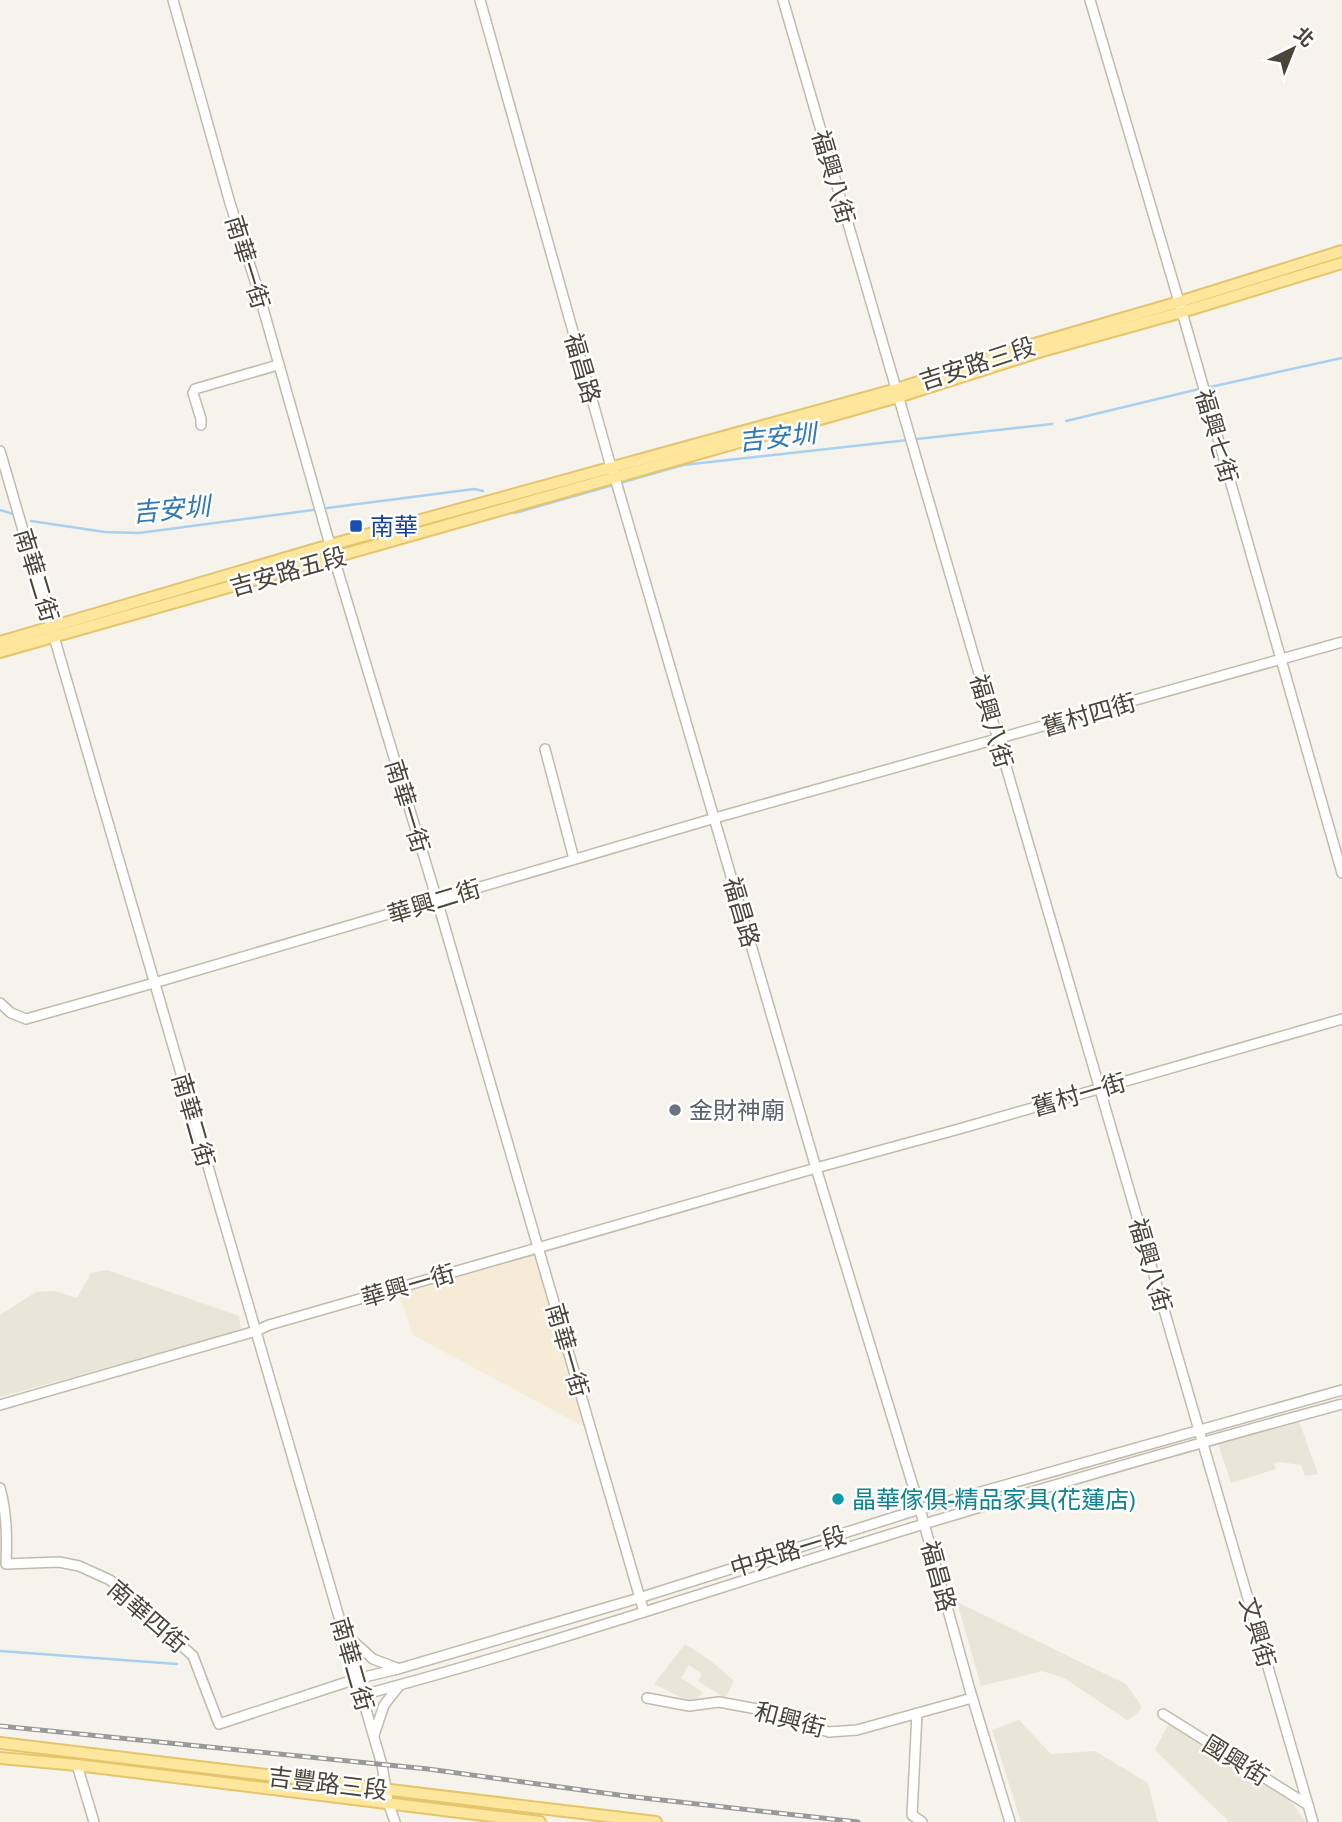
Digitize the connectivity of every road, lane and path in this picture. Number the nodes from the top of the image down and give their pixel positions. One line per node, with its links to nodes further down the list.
1 (173, 0): 8 (street, 南華一街)
2 (480, 0): 12 (street, 福昌路)
3 (783, 0): 9 (street, 福興八街)
4 (1090, 0): 7 (street, 福興七街)
5 (1342, 251): 7 (main road, 吉安路三段)
6 (1342, 263): 7 (main road, 吉安路三段)
7 (1180, 307): 9 (main road, 吉安路三段); 19 (street, 福興七街)
8 (278, 365): 10 (street); 13 (street, 南華一街)
9 (897, 393): 12 (main road, 吉安路三段); 20 (street, 福興八街)
10 (201, 425)
11 (0, 451): 15 (street, 南華二街)
12 (613, 472): 13 (main road, 吉安路五段); 14 (main road, 吉安路五段); 22 (street, 福昌路)
13 (330, 545): 14 (street, 南華一街); 15 (main road, 吉安路五段)
14 (335, 558): 15 (main road, 吉安路五段); 25 (street, 南華一街)
15 (54, 632): 16 (main road, 吉安路五段); 18 (main road, 吉安路五段); 26 (street, 南華二街)
16 (0, 642)
17 (1342, 642): 19 (street, 舊村四街)
18 (0, 652)
19 (1280, 661): 20 (street, 舊村四街); 24 (street, 福興七街)
20 (998, 740): 22 (street, 舊村四街); 29 (street, 福興八街)
21 (545, 749): 23 (street)
22 (715, 818): 23 (street, 華興二街); 30 (street, 福昌路)
23 (574, 859): 25 (street, 華興二街)
24 (1342, 873)
25 (437, 900): 26 (street, 華興二街); 31 (street, 南華一街)
26 (154, 983): 27 (street, 華興二街); 32 (street, 南華二街)
27 (0, 1003)
28 (1342, 1019): 29 (street, 舊村一街)
29 (1099, 1089): 30 (street, 舊村一街); 36 (street, 福興八街)
30 (816, 1168): 31 (street, 華興一街); 39 (street, 福昌路)
31 (538, 1248): 32 (street, 華興一街); 41 (street, 南華一街)
32 (256, 1332): 35 (street, 華興一街); 43 (street, 南華二街)
33 (1342, 1390): 36 (street, 中央路一段)
34 (1342, 1404): 37 (street, 中央路一段)
35 (0, 1405)
36 (1200, 1431): 37 (street, 福興八街); 39 (street, 中央路一段)
37 (1202, 1442): 40 (street, 中央路一段); 58 (street, 文興街)
38 (0, 1489): 45 (street, 南華四街)
39 (920, 1509): 40 (street, 福昌路); 41 (street, 中央路一段)
40 (925, 1524): 42 (street, 中央路一段); 49 (street, 福昌路)
41 (639, 1598): 42 (street, 南華一街); 44 (street, 中央路一段)
42 (644, 1612): 46 (street, 中央路一段)
43 (344, 1633): 44 (street); 45 (street, 南華二街)
44 (398, 1669): 45 (street, 中央路一段)
45 (356, 1679): 47 (street, 南華二街)
46 (400, 1685): 47 (street, 中央路一段); 52 (street)
47 (362, 1695): 52 (street, 南華二街)
48 (647, 1698): 50 (street, 和興街)
49 (972, 1698): 50 (street, 和興街); 64 (street, 福昌路)
50 (917, 1713): 63 (street)
51 (1163, 1714): 58 (street, 國興街)
52 (374, 1737): 56 (street, 南華二街)
53 (0, 1743): 56 (main road, 吉豐路三段)
54 (0, 1758): 55 (main road, 吉豐路三段)
55 (77, 1765): 57 (main road, 吉豐路三段); 59 (street)
56 (386, 1790): 57 (street, 南華二街); 62 (main road, 吉豐路三段)
57 (388, 1802): 60 (street, 南華二街); 61 (main road, 吉豐路三段)
58 (1308, 1805): 65 (street, 文興街)
59 (93, 1822)
60 (395, 1822)
61 (540, 1822)
62 (656, 1822)
63 (922, 1822)
64 (1010, 1822)
65 (1313, 1822)

